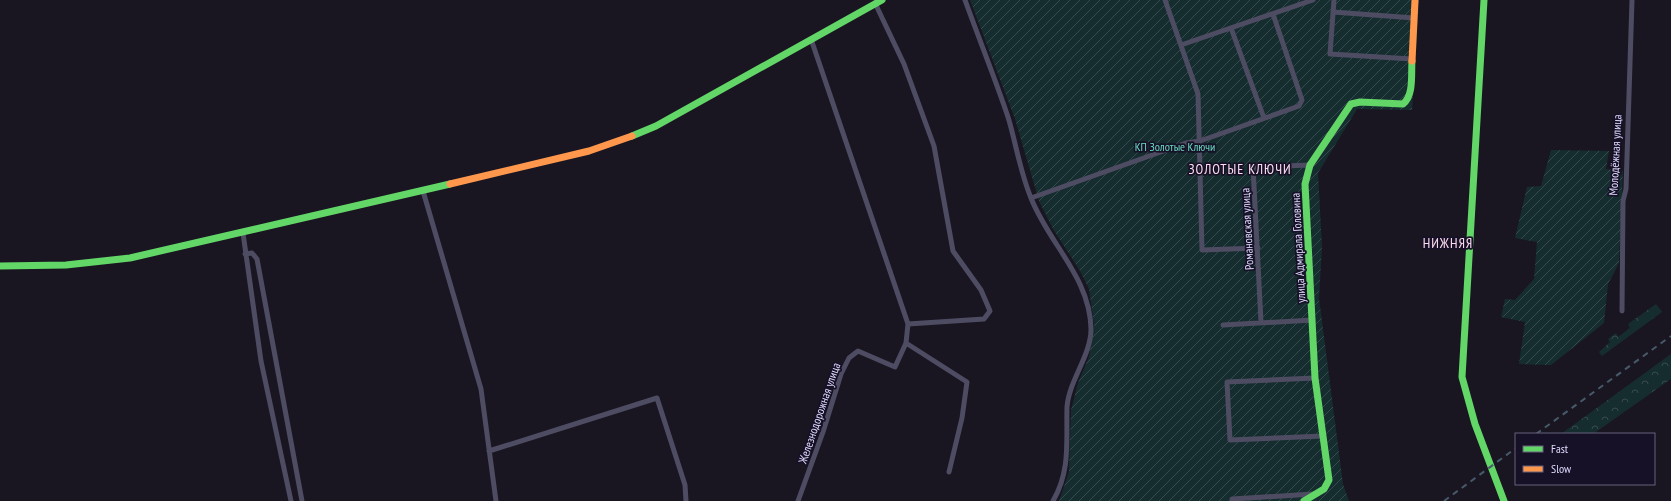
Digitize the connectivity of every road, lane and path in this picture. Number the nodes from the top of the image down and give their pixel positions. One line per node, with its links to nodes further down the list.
1 (965, 0): 20 (street)
2 (1165, 0): 14 (street)
3 (1313, 0): 10 (street)
4 (1334, 0): 9 (street)
5 (1415, 0): 11 (street, улица Адмирала Головина)
6 (1484, 0): 44 (street)
7 (1632, 0): 25 (street, Молодёжная улица)
8 (879, 2): 13 (street); 28 (street)
9 (1333, 12): 11 (street); 15 (street)
10 (1273, 14): 12 (street); 16 (street)
11 (1414, 18): 15 (street, улица Адмирала Головина)
12 (1231, 28): 14 (street); 16 (street)
13 (811, 39): 19 (street); 28 (street)
14 (1181, 45): 17 (street)
15 (1412, 59): 18 (street, улица Адмирала Головина)
16 (1264, 118): 17 (street)
17 (1200, 141): 20 (street); 22 (street)
18 (1310, 165): 22 (street, Романовская улица); 26 (street, улица Адмирала Головина)
19 (423, 191): 21 (street); 33 (street)
20 (1031, 198): 42 (street)
21 (242, 233): 23 (street); 24 (street)
22 (1258, 248): 27 (street, Романовская улица)
23 (245, 254): 37 (street); 38 (street)
24 (0, 266)
25 (1622, 311)
26 (1313, 320): 27 (street); 31 (street, улица Адмирала Головина)
27 (1261, 322): 29 (street)
28 (908, 324): 30 (street)
29 (1223, 325)
30 (906, 343): 34 (street); 41 (street, Железнодорожная улица)
31 (1315, 378): 32 (street, улица Адмирала Головина); 32 (street)
32 (1323, 436): 35 (street, улица Адмирала Головина)
33 (489, 451): 39 (street); 40 (street)
34 (949, 472)
35 (1313, 494): 36 (street); 43 (street, улица Адмирала Головина)
36 (1232, 499)
37 (290, 501)
38 (302, 501)
39 (496, 501)
40 (686, 501)
41 (798, 501)
42 (1053, 501)
43 (1304, 501)
44 (1504, 501)

